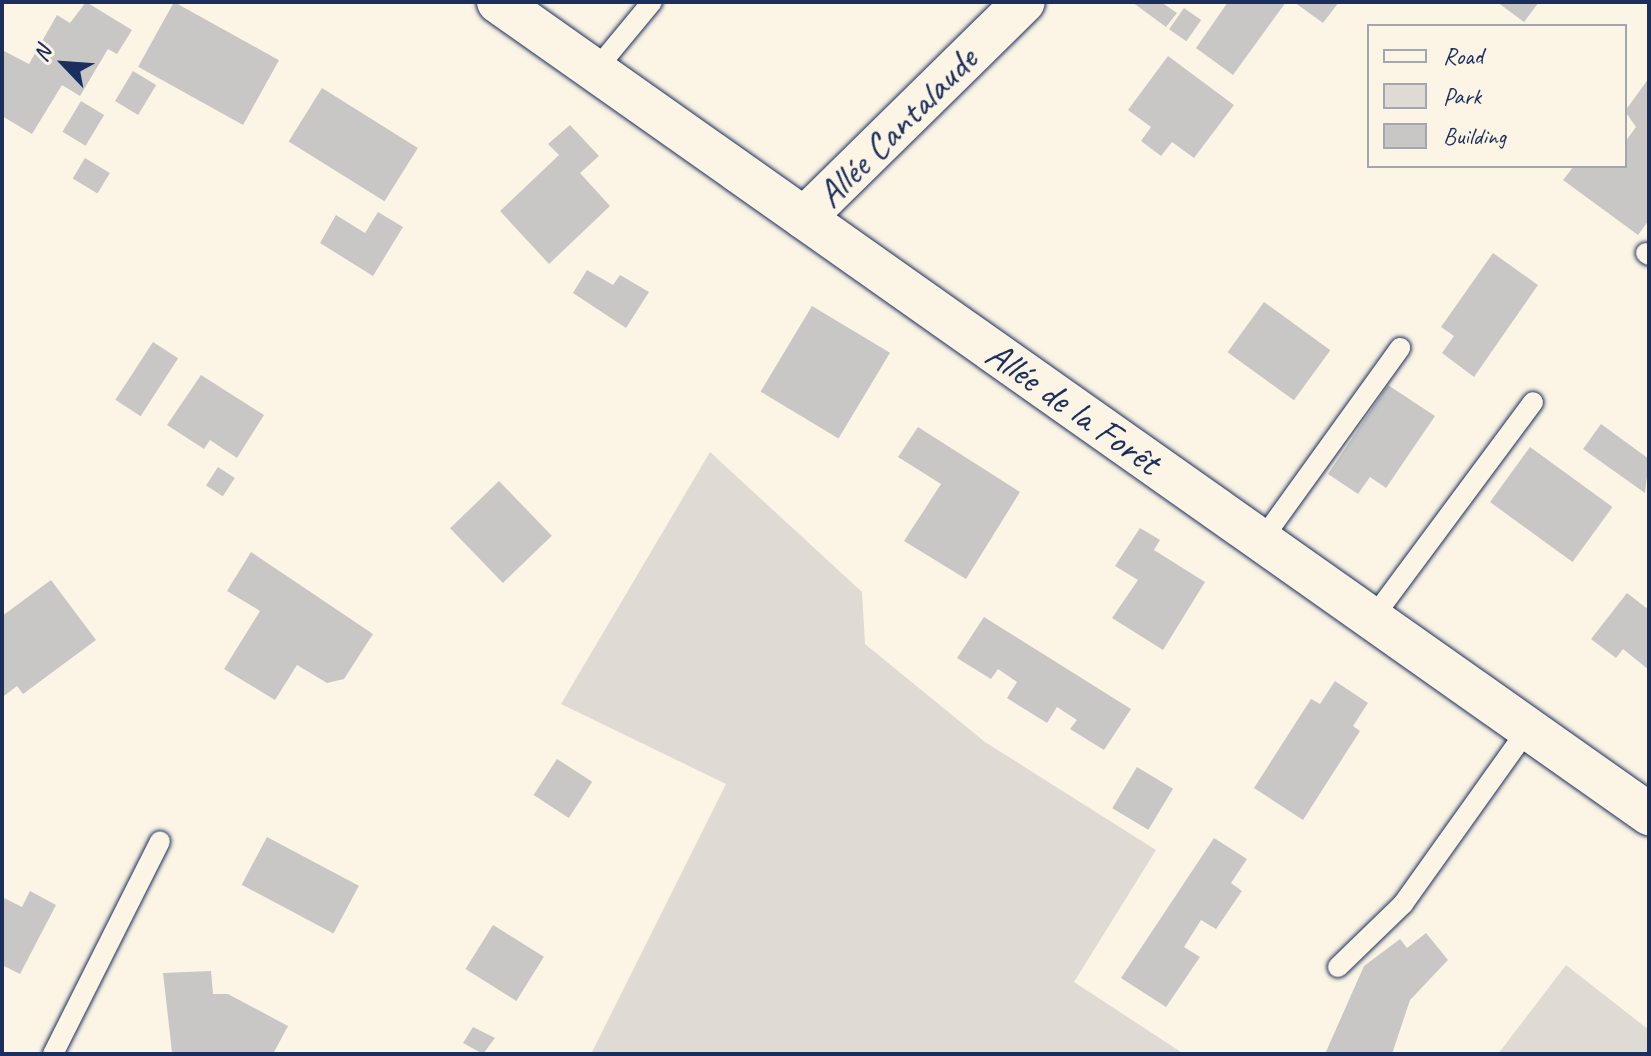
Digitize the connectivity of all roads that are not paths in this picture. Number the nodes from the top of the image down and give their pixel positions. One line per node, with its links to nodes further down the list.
1 (652, 2): 4 (lane)
2 (1024, 2): 5 (street, Allée Cantalaude)
3 (509, 5): 4 (street, Allée de la Forêt)
4 (594, 72): 5 (street, Allée de la Forêt)
5 (804, 218): 8 (street, Allée de la Forêt)
6 (1400, 348): 8 (lane)
7 (1533, 402): 9 (lane)
8 (1261, 541): 9 (street, Allée de la Forêt)
9 (1372, 619): 10 (street, Allée de la Forêt)
10 (1528, 729): 11 (street, Allée de la Forêt); 13 (lane)
11 (1649, 814)
12 (160, 841): 14 (lane)
13 (1338, 967)
14 (53, 1054)

